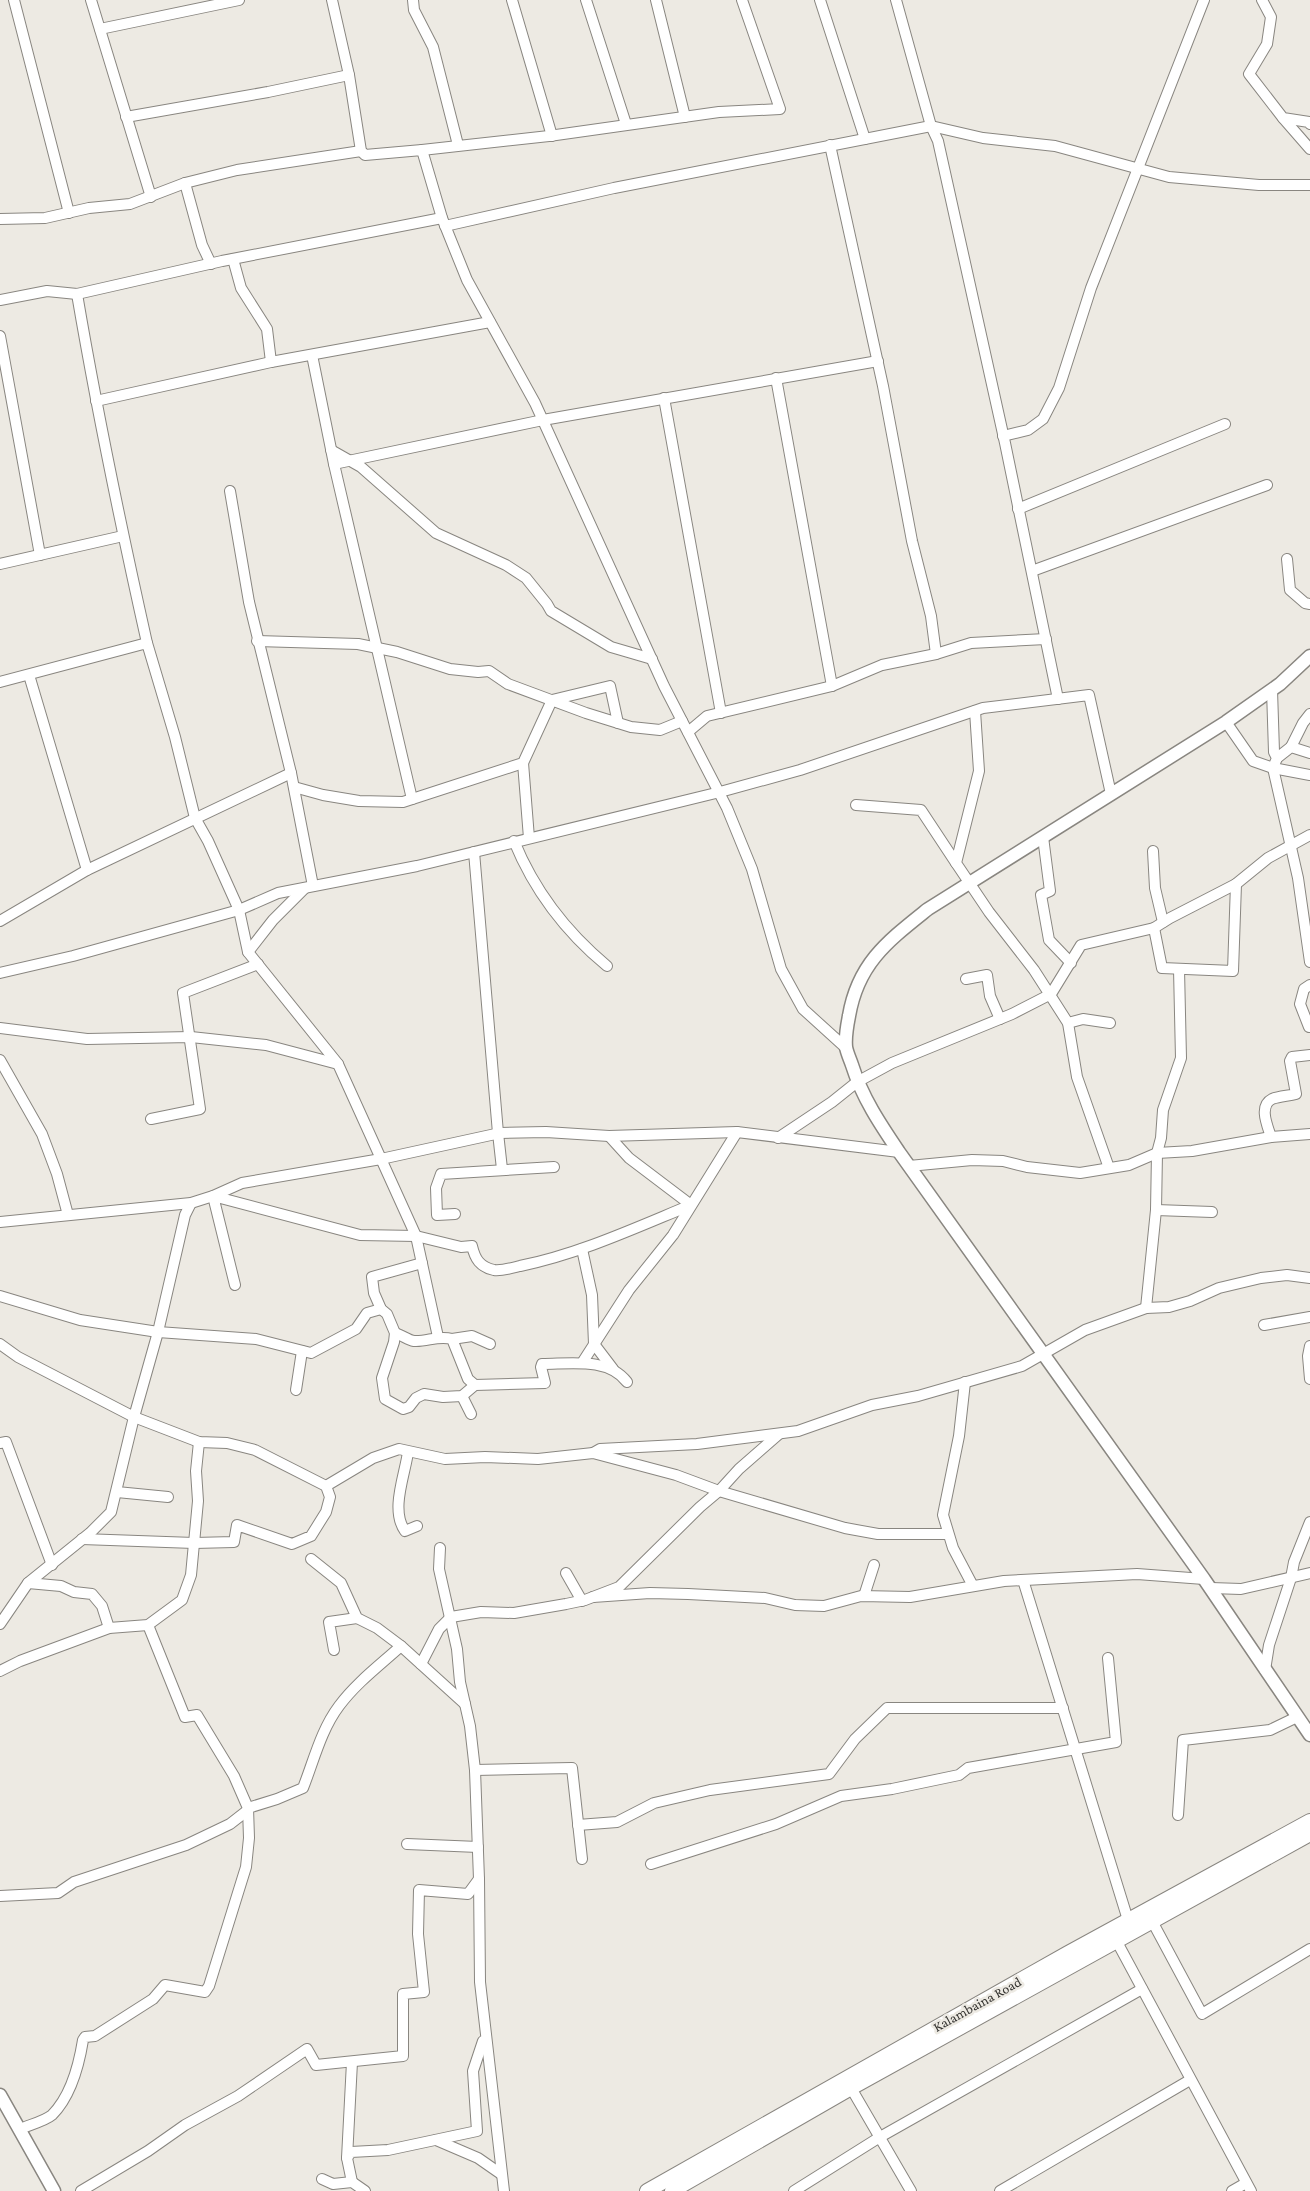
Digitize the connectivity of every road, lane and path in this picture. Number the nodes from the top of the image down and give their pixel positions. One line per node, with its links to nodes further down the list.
1 (14, 0): 33 (street)
2 (91, 0): 14 (street)
3 (239, 0): 14 (street)
4 (332, 0): 15 (street)
5 (413, 0): 24 (street)
6 (512, 0): 22 (street)
7 (586, 0): 19 (street)
8 (656, 0): 17 (street)
9 (742, 0): 17 (street)
10 (820, 0): 23 (street)
11 (896, 0): 21 (street)
12 (1204, 0): 29 (street)
13 (1262, 0): 18 (street)
14 (100, 29): 16 (street)
15 (349, 75): 16 (street); 28 (street)
16 (126, 117): 32 (street)
17 (685, 117): 19 (street)
18 (1283, 118): 20 (street); 26 (street)
19 (626, 124): 22 (street)
20 (1310, 124)
21 (931, 126): 23 (street); 29 (street); 50 (street)
22 (552, 136): 24 (street)
23 (865, 139): 25 (street)
24 (458, 145): 27 (street)
25 (830, 146): 35 (street); 43 (street)
26 (1310, 149)
27 (422, 150): 28 (street); 35 (street)
28 (360, 151): 30 (street)
29 (1138, 169): 31 (street); 50 (street)
30 (185, 184): 32 (street); 37 (street)
31 (1310, 185)
32 (151, 197): 33 (street)
33 (69, 213): 34 (street)
34 (0, 220)
35 (444, 222): 36 (street); 40 (street)
36 (233, 259): 37 (street); 44 (street)
37 (211, 264): 38 (street)
38 (77, 294): 39 (street); 47 (street)
39 (0, 300)
40 (490, 322): 42 (street); 48 (street)
41 (0, 336): 58 (street)
42 (312, 355): 44 (street); 51 (street)
43 (878, 361): 45 (street); 67 (street)
44 (271, 362): 47 (street)
45 (776, 378): 46 (street); 72 (street)
46 (664, 398): 48 (street); 77 (street)
47 (96, 401): 57 (street)
48 (543, 420): 52 (street); 69 (street)
49 (1225, 424): 56 (street)
50 (1003, 436): 56 (street)
51 (331, 450): 52 (street); 53 (street)
52 (350, 461): 53 (street); 69 (street)
53 (334, 464): 66 (street)
54 (1267, 485): 61 (street)
55 (230, 491): 64 (street)
56 (1018, 510): 61 (street)
57 (123, 536): 58 (street); 65 (street)
58 (40, 555): 60 (street)
59 (1287, 559): 62 (street)
60 (0, 564)
61 (1032, 571): 63 (street)
62 (1310, 604)
63 (1046, 639): 67 (street); 74 (street)
64 (257, 641): 66 (street); 87 (street)
65 (148, 642): 70 (street); 94 (street)
66 (377, 648): 75 (street); 92 (street)
67 (936, 654): 72 (street)
68 (1310, 656): 73 (street)
69 (652, 658): 79 (street)
70 (29, 674): 71 (street); 103 (street)
71 (0, 682)
72 (832, 686): 77 (street)
73 (1272, 690): 80 (street); 85 (street)
74 (1058, 699): 76 (street); 91 (street)
75 (552, 700): 81 (street); 81 (street); 86 (street)
76 (975, 711): 90 (street); 102 (street)
77 (721, 713): 82 (street)
78 (1310, 714): 83 (street)
79 (682, 721): 81 (street); 82 (street)
80 (1226, 722): 85 (street); 91 (street)
81 (618, 723)
82 (688, 732): 90 (street)
83 (1291, 747): 84 (street); 85 (street)
84 (1310, 752)
85 (1275, 763): 88 (street); 99 (street)
86 (523, 764): 92 (street); 97 (street)
87 (291, 773): 89 (street); 94 (street)
88 (1310, 775)
89 (294, 787): 92 (street); 106 (street)
90 (720, 792): 97 (street); 126 (street)
91 (1112, 794): 96 (street)
92 (412, 799)
93 (856, 806): 102 (street)
94 (195, 818): 103 (street); 107 (street)
95 (1310, 835): 99 (street)
96 (1043, 837): 104 (street); 112 (street)
97 (529, 838): 98 (street)
98 (514, 841): 100 (street); 114 (street)
99 (1292, 843): 105 (street); 111 (street)
100 (474, 852): 106 (street); 133 (street)
101 (1153, 852): 109 (street)
102 (956, 863): 104 (street)
103 (87, 870): 108 (street)
104 (969, 884): 119 (street); 126 (street)
105 (1236, 884): 109 (street); 115 (street)
106 (309, 887): 107 (street); 110 (street)
107 (239, 910): 110 (street); 116 (street)
108 (0, 921)
109 (1159, 925): 112 (street); 115 (street)
110 (248, 952): 113 (street)
111 (1310, 962)
112 (1071, 963): 119 (street)
113 (258, 964): 125 (street); 129 (street)
114 (606, 966)
115 (1179, 969): 139 (street)
116 (0, 973)
117 (966, 979): 120 (street)
118 (1310, 985): 123 (street)
119 (1051, 994): 120 (street); 121 (street)
120 (1000, 1019): 130 (street)
121 (1068, 1023): 122 (street); 143 (street)
122 (1110, 1023)
123 (1309, 1027)
124 (0, 1028): 125 (street)
125 (189, 1037): 129 (street); 131 (street)
126 (846, 1048): 130 (street)
127 (1310, 1054): 136 (street)
128 (0, 1060): 151 (street)
129 (338, 1064): 140 (street)
130 (857, 1082): 137 (street); 138 (street)
131 (151, 1118)
132 (737, 1132): 135 (street); 137 (street); 147 (street)
133 (498, 1133): 135 (street); 140 (street); 144 (street)
134 (1310, 1134): 136 (street)
135 (609, 1136): 147 (street)
136 (1271, 1137): 139 (street)
137 (778, 1138): 138 (street)
138 (899, 1152): 141 (street)
139 (1157, 1153): 143 (street); 148 (street)
140 (381, 1159): 145 (street); 153 (street)
141 (909, 1166): 143 (street); 172 (street)
142 (554, 1167): 144 (street)
143 (1109, 1168)
144 (502, 1169): 150 (street)
145 (213, 1196): 146 (street); 153 (street); 157 (street)
146 (191, 1203): 151 (street); 163 (street)
147 (691, 1205): 154 (street); 169 (street)
148 (1156, 1210): 149 (street); 160 (street)
149 (1212, 1212)
150 (456, 1214)
151 (68, 1215): 152 (street)
152 (0, 1222)
153 (416, 1236): 154 (street); 155 (street)
154 (582, 1249): 169 (street)
155 (422, 1263): 159 (street); 165 (street)
156 (1310, 1278): 160 (street)
157 (235, 1284)
158 (0, 1296): 163 (street)
159 (381, 1308): 164 (street); 171 (street)
160 (1146, 1308): 172 (street)
161 (1310, 1317): 162 (street)
162 (1264, 1325)
163 (158, 1332): 171 (street); 182 (street)
164 (395, 1334): 165 (street); 180 (street)
165 (438, 1337): 166 (street)
166 (452, 1339): 168 (street); 178 (street)
167 (0, 1344): 182 (street)
168 (490, 1344)
169 (594, 1344): 173 (street); 174 (street)
170 (1310, 1346): 175 (street)
171 (302, 1350): 179 (street)
172 (1043, 1356): 177 (street); 206 (street)
173 (582, 1363): 174 (street); 178 (street)
174 (613, 1369): 176 (street)
175 (1310, 1378)
176 (627, 1382)
177 (965, 1382): 183 (street); 194 (street)
178 (475, 1385): 180 (street)
179 (296, 1390)
180 (462, 1396): 181 (street)
181 (471, 1414)
182 (134, 1417): 184 (street); 189 (street)
183 (779, 1434): 187 (street); 190 (street)
184 (199, 1442): 188 (street); 196 (street)
185 (0, 1443): 199 (street)
186 (408, 1452): 187 (street); 188 (street); 193 (street)
187 (593, 1453): 190 (street)
188 (326, 1486): 196 (street)
189 (117, 1492): 191 (street); 195 (street)
190 (719, 1492): 194 (street); 209 (street)
191 (168, 1497)
192 (1310, 1522): 203 (street)
193 (417, 1526)
194 (948, 1534): 207 (street)
195 (82, 1539): 196 (street); 199 (street)
196 (194, 1543): 214 (street)
197 (440, 1548): 211 (street)
198 (311, 1559): 212 (street)
199 (52, 1565): 205 (street)
200 (874, 1565): 208 (street)
201 (566, 1573): 210 (street)
202 (1310, 1574): 203 (street)
203 (1292, 1578): 206 (street); 220 (street)
204 (1022, 1580): 206 (street); 207 (street); 223 (street)
205 (28, 1583): 213 (street); 215 (street)
206 (1208, 1584): 220 (street)
207 (973, 1586): 208 (street)
208 (864, 1596): 209 (street)
209 (593, 1597): 210 (street)
210 (582, 1601): 211 (street)
211 (451, 1617): 219 (street); 222 (street)
212 (357, 1618): 216 (street); 217 (street)
213 (0, 1624)
214 (148, 1625): 215 (street); 228 (street)
215 (109, 1628): 221 (street)
216 (401, 1646): 219 (street); 228 (street)
217 (334, 1650)
218 (1108, 1658): 226 (street)
219 (421, 1664): 222 (street)
220 (1265, 1670): 224 (street)
221 (0, 1671)
222 (465, 1704): 227 (street)
223 (1063, 1708): 226 (street); 231 (street)
224 (1297, 1717): 225 (street); 229 (street)
225 (1310, 1735)
226 (1076, 1749): 236 (street); 239 (street)
227 (475, 1770): 231 (street); 234 (street)
228 (248, 1809): 238 (street); 249 (street)
229 (1178, 1815)
230 (1310, 1822): 239 (main road, Kalambaina Road)
231 (578, 1825): 235 (street)
232 (1310, 1834): 240 (main road)
233 (407, 1844): 234 (street)
234 (478, 1847): 237 (street)
235 (582, 1859)
236 (651, 1864)
237 (479, 1879): 244 (street); 245 (street)
238 (0, 1896)
239 (1128, 1920): 261 (main road, Kalambaina Road)
240 (1152, 1921): 241 (main road); 242 (street)
241 (1116, 1940): 243 (street); 247 (main road)
242 (1310, 1949)
243 (1142, 1990): 246 (street); 250 (street)
244 (485, 2036): 251 (street); 253 (street)
245 (352, 2062): 252 (street); 258 (street)
246 (1190, 2080): 256 (street); 265 (street)
247 (851, 2088): 250 (street); 262 (main road)
248 (0, 2095): 249 (street)
249 (20, 2128): 257 (street)
250 (880, 2137): 263 (street); 264 (street)
251 (436, 2140): 252 (street); 253 (street)
252 (347, 2158): 255 (street)
253 (501, 2174): 260 (street)
254 (322, 2179): 255 (street)
255 (352, 2182): 259 (street)
256 (1248, 2187): 266 (street)
257 (54, 2191)
258 (82, 2191)
259 (365, 2191)
260 (504, 2191)
261 (647, 2191)
262 (672, 2191)
263 (794, 2191)
264 (911, 2191)
265 (1000, 2191)
266 (1232, 2191)

